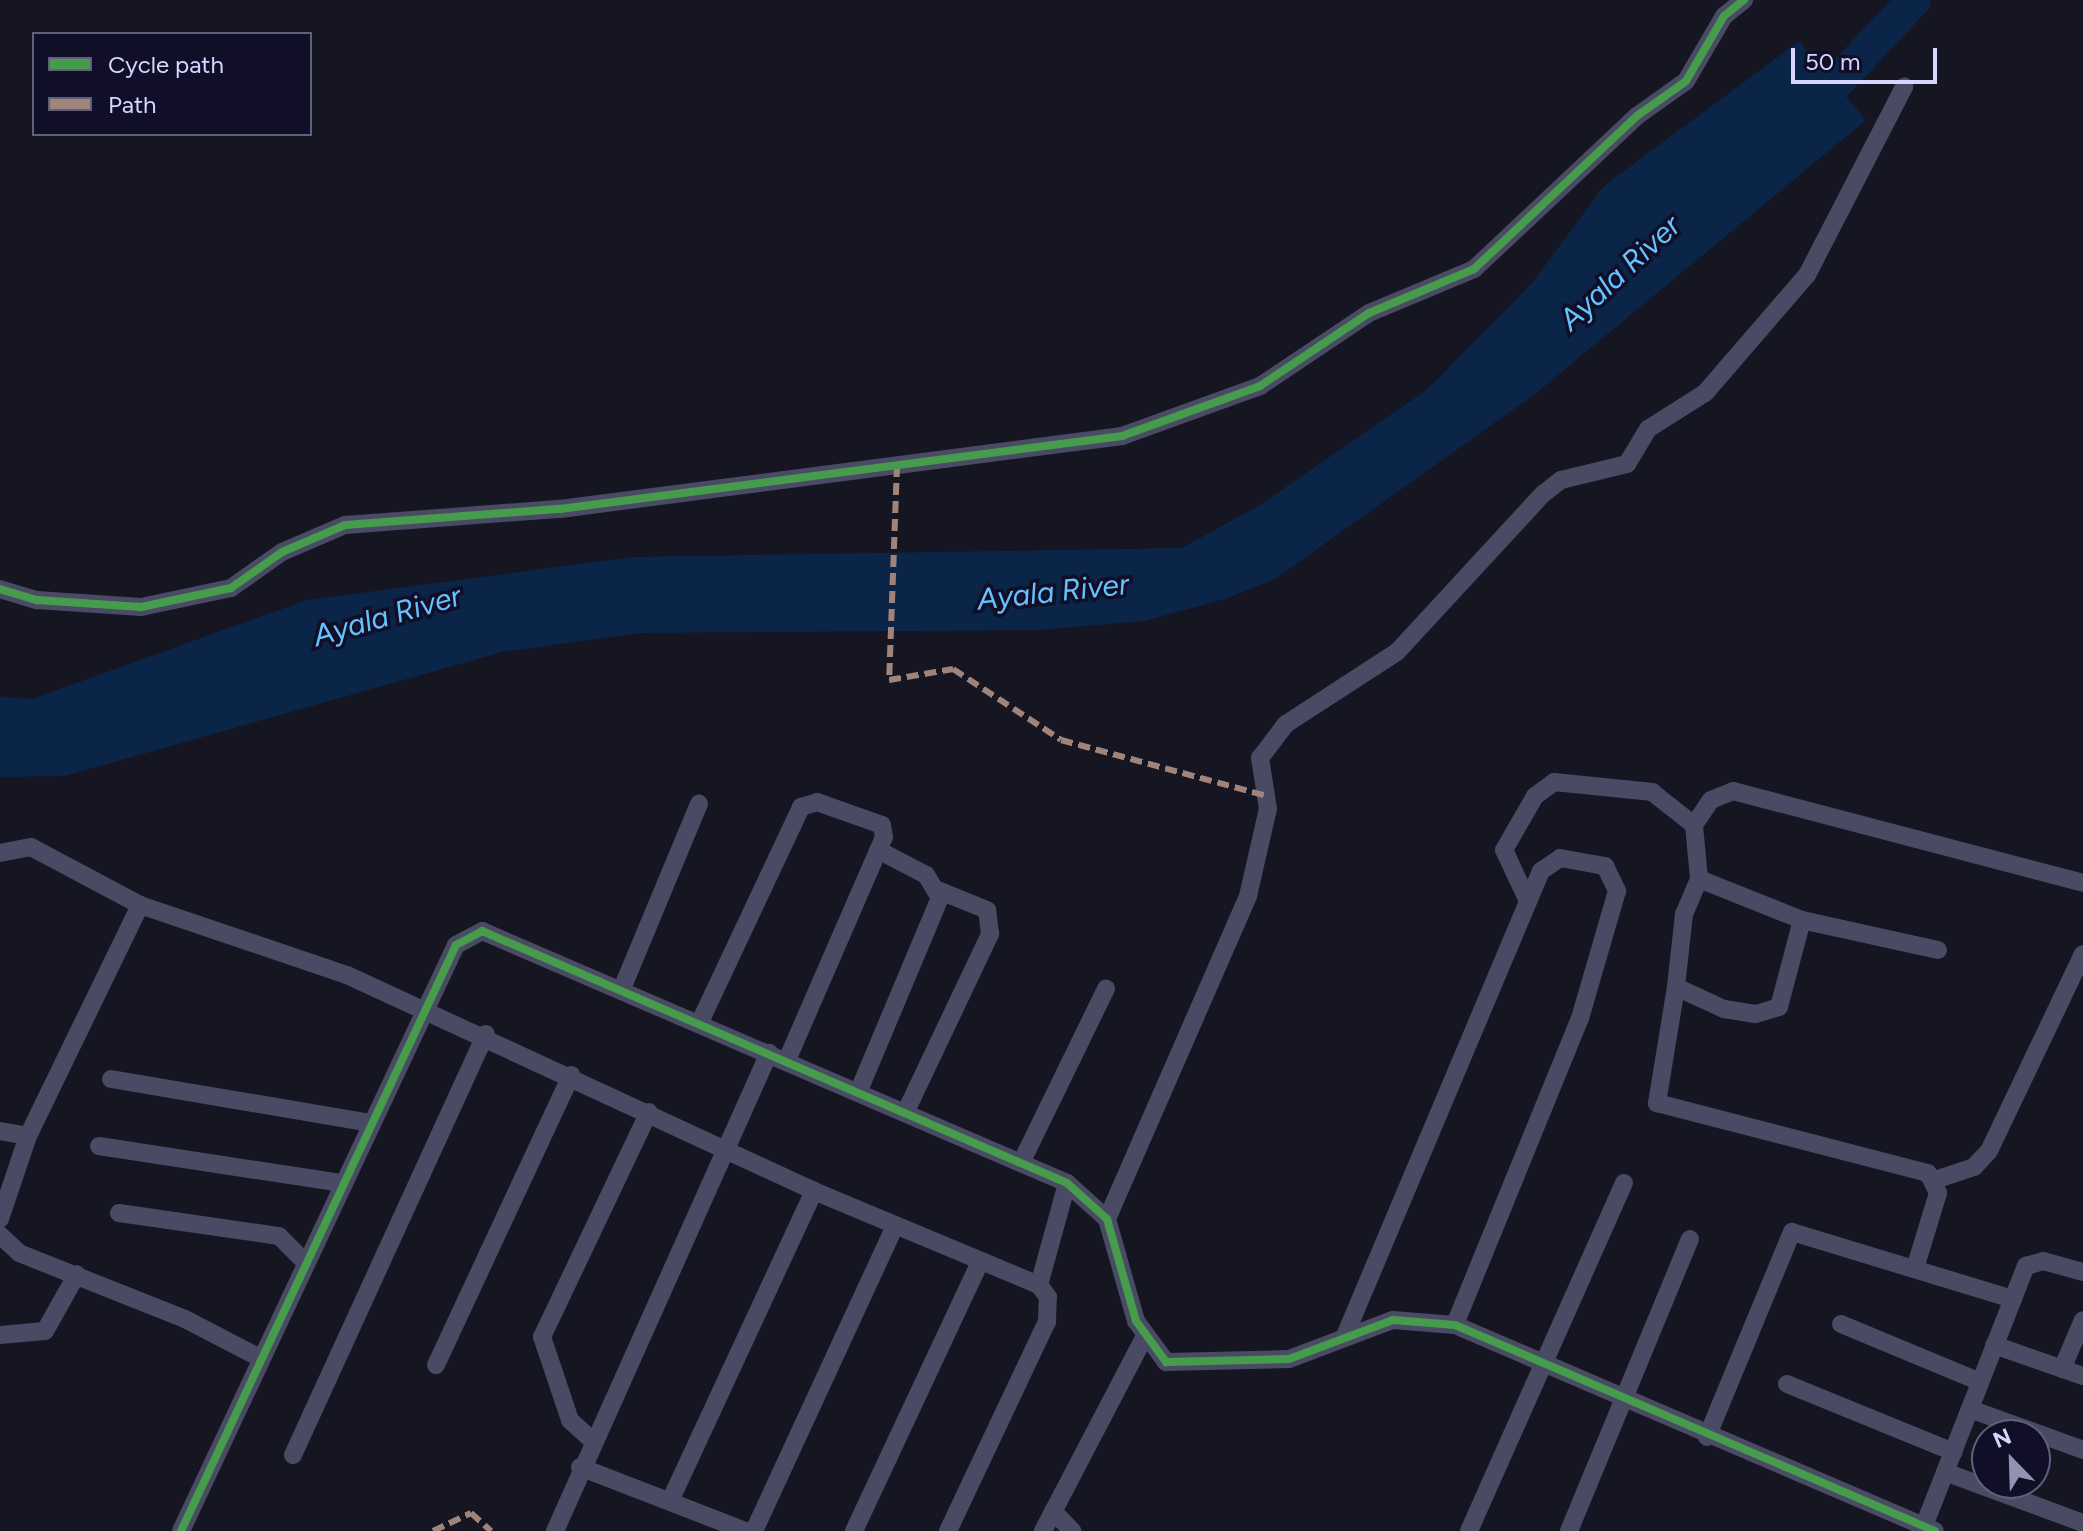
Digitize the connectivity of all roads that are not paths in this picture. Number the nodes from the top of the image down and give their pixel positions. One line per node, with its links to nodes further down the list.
1 (1744, 0): 3 (street)
2 (1904, 87): 43 (street)
3 (0, 589)
4 (699, 804): 18 (street)
5 (1694, 825): 8 (street); 9 (street); 11 (street)
6 (878, 850): 10 (street); 20 (street); 23 (street)
7 (1, 852): 12 (street)
8 (1699, 879): 13 (street); 16 (street)
9 (2083, 883)
10 (940, 891): 26 (street); 27 (street)
11 (1527, 899): 57 (street); 60 (street)
12 (140, 905): 19 (street); 31 (street)
13 (1802, 920): 14 (street); 16 (street)
14 (1938, 950)
15 (2083, 954): 35 (street)
16 (1676, 987): 35 (street)
17 (1106, 989): 34 (street)
18 (621, 991): 19 (street); 20 (street)
19 (426, 1011): 21 (street); 29 (street)
20 (699, 1024): 22 (street)
21 (486, 1034): 24 (street); 75 (street)
22 (769, 1053): 23 (street); 33 (street)
23 (787, 1060): 26 (street)
24 (571, 1075): 28 (street); 64 (street)
25 (111, 1079): 29 (street)
26 (860, 1088): 27 (street)
27 (907, 1109): 34 (street)
28 (649, 1112): 33 (street); 72 (street)
29 (371, 1123): 36 (street)
30 (0, 1131): 31 (street)
31 (28, 1136): 39 (street)
32 (99, 1146): 36 (street)
33 (731, 1149): 40 (street); 72 (street)
34 (1021, 1163): 37 (street)
35 (1935, 1180): 50 (street)
36 (342, 1183): 48 (street)
37 (1067, 1183): 43 (street); 53 (street)
38 (1624, 1183): 63 (street)
39 (3, 1191): 42 (street)
40 (814, 1191): 44 (street); 78 (street)
41 (119, 1213): 48 (street)
42 (0, 1219)
43 (1107, 1219): 59 (street)
44 (895, 1226): 49 (street); 85 (street)
45 (0, 1235): 47 (street)
46 (1690, 1239): 69 (street)
47 (9, 1255): 52 (street)
48 (305, 1262): 62 (street)
49 (979, 1264): 53 (street); 86 (street)
50 (1915, 1268): 54 (street); 71 (street)
51 (2083, 1272): 54 (street)
52 (77, 1274): 58 (street); 62 (street)
53 (1039, 1285): 87 (street)
54 (2013, 1299): 61 (street)
55 (2083, 1320): 65 (street)
56 (1841, 1324): 67 (street)
57 (1455, 1325): 60 (street); 63 (street)
58 (0, 1335)
59 (1144, 1338): 60 (street); 79 (street)
60 (1344, 1338)
61 (1994, 1345): 65 (street); 67 (street)
62 (260, 1358): 82 (street)
63 (1543, 1363): 69 (street); 90 (street)
64 (436, 1365)
65 (2062, 1369): 66 (street)
66 (2083, 1376)
67 (1980, 1382): 70 (street)
68 (1787, 1384): 74 (street)
69 (1624, 1400): 71 (street); 91 (street)
70 (1970, 1409): 73 (street); 74 (street)
71 (1707, 1437): 81 (street)
72 (593, 1441): 76 (street)
73 (2083, 1450)
74 (1954, 1452): 77 (street)
75 (293, 1455)
76 (580, 1467): 78 (street); 83 (street)
77 (1945, 1472): 80 (street); 81 (street)
78 (671, 1499): 84 (street)
79 (1053, 1511): 88 (street); 89 (street)
80 (2083, 1523)
81 (1927, 1529)
82 (181, 1531)
83 (555, 1531)
84 (745, 1531)
85 (754, 1531)
86 (854, 1531)
87 (948, 1531)
88 (1043, 1531)
89 (1072, 1531)
90 (1469, 1531)
91 (1569, 1531)

